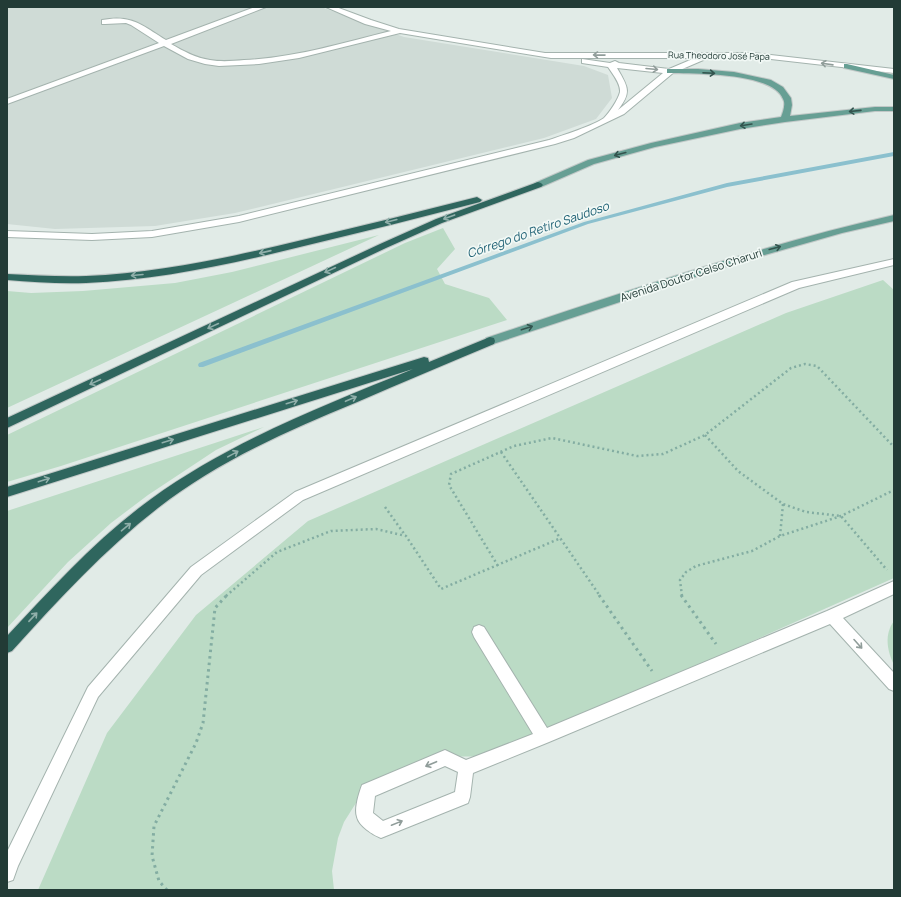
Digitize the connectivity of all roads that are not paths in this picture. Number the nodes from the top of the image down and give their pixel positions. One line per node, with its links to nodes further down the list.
1 (262, 7): 5 (street)
2 (330, 7): 4 (street, Rua Theodoro José Papa)
3 (105, 22): 5 (street)
4 (398, 32): 5 (street); 6 (street, Rua Theodoro José Papa)
5 (166, 43): 14 (street)
6 (544, 55): 8 (street, Rua Theodoro José Papa, one-way to 6); 9 (street, Rua Theodoro José Papa)
7 (708, 55): 8 (street, Rua Theodoro José Papa); 10 (street, Rua Theodoro José Papa, one-way to 7); 11 (street)
8 (651, 56): 9 (street)
9 (610, 65): 11 (street, Rua Theodoro José Papa, one-way to 11); 17 (street)
10 (847, 66): 12 (street, Rua Theodoro José Papa); 13 (main road)
11 (670, 71): 16 (main road, one-way to 16); 17 (street)
12 (894, 71)
13 (894, 77)
14 (7, 102)
15 (894, 109): 16 (main road, one-way to 16)
16 (785, 119): 18 (main road, one-way to 18)
17 (604, 121): 20 (street)
18 (538, 185): 22 (highway, one-way to 22); 24 (highway, one-way to 24)
19 (894, 218): 23 (main road, Avenida Doutor Celso Charuri, one-way to 19)
20 (7, 234)
21 (894, 262): 33 (street)
22 (7, 277)
23 (490, 341): 25 (highway, one-way to 23); 29 (highway, one-way to 23)
24 (7, 423)
25 (7, 492)
26 (894, 587): 27 (street)
27 (832, 616): 30 (street, one-way to 30); 31 (street)
28 (479, 632): 31 (street)
29 (7, 646)
30 (894, 684)
31 (544, 737): 32 (street)
32 (466, 768): 32 (street, one-way to 32)
33 (7, 874)

